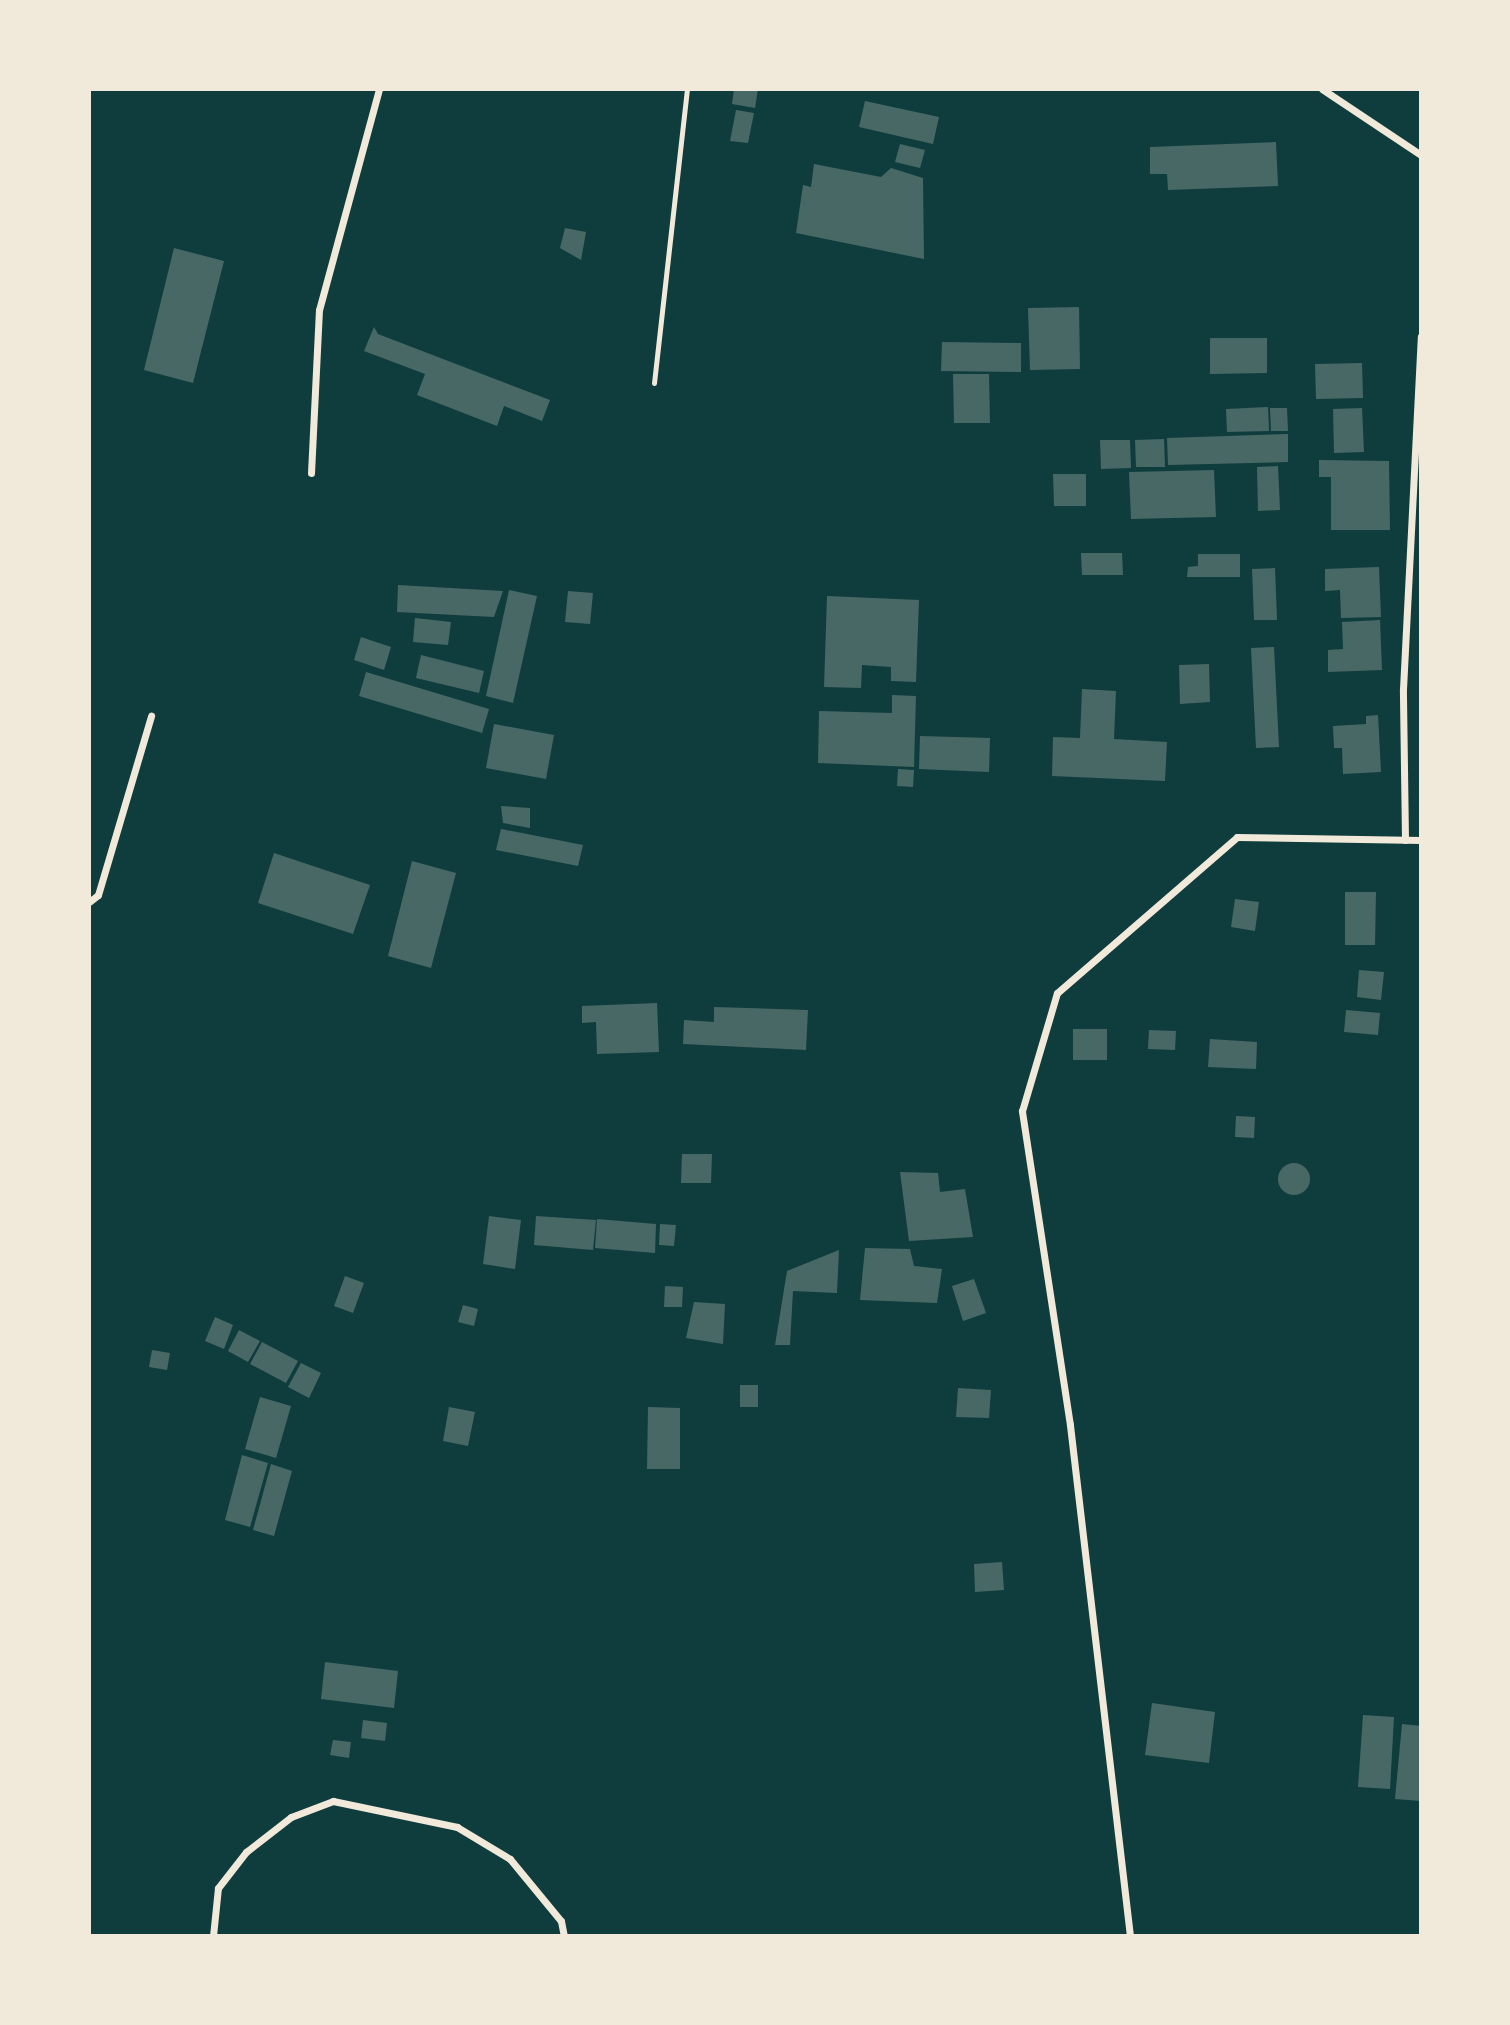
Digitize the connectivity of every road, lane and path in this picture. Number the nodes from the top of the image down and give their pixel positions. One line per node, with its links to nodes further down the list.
1 (379, 89): 7 (street)
2 (687, 89): 6 (lane)
3 (1322, 89): 4 (street)
4 (1421, 155)
5 (1421, 336): 9 (street)
6 (654, 383)
7 (311, 473)
8 (150, 716): 11 (street)
9 (1405, 840): 10 (street); 14 (street)
10 (1421, 840)
11 (89, 902)
12 (213, 1936): 13 (street)
13 (564, 1936)
14 (1130, 1936)

